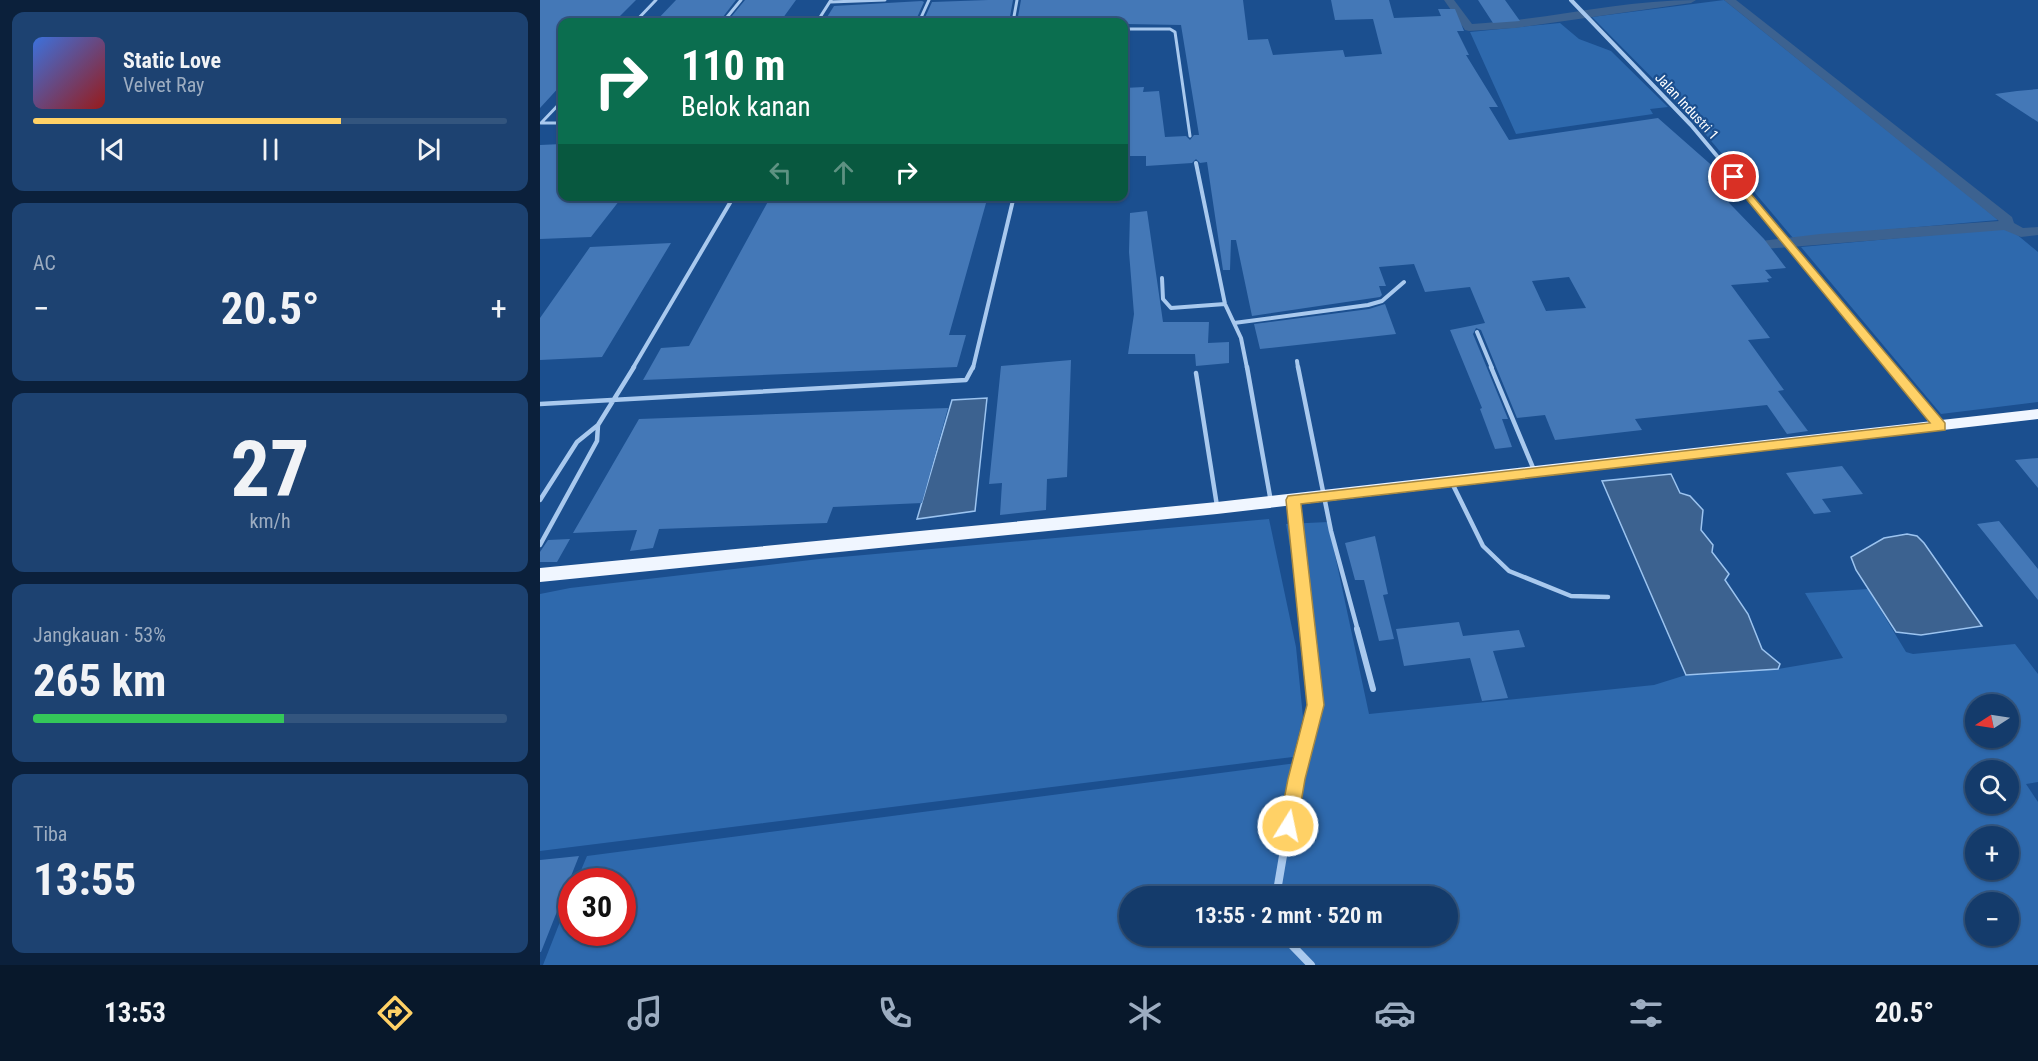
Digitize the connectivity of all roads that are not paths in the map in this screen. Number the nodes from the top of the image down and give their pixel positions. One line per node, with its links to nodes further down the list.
1 (657, 0): 8 (lane)
2 (741, 0): 9 (lane)
3 (885, 0): 7 (lane)
4 (929, 0): 11 (lane)
5 (1017, 0): 12 (lane)
6 (1571, 0): 32 (street, Jalan Industri 1)
7 (830, 1): 10 (lane)
8 (640, 18)
9 (726, 18)
10 (819, 18)
11 (921, 18)
12 (1014, 18)
13 (1128, 29): 17 (lane)
14 (558, 105): 15 (lane)
15 (541, 123): 16 (lane)
16 (558, 123)
17 (1190, 136)
18 (1196, 163): 23 (lane)
19 (731, 201): 28 (lane)
20 (1013, 201): 28 (lane)
21 (1162, 278): 23 (lane)
22 (1404, 282): 24 (lane)
23 (1225, 304): 24 (lane)
24 (1234, 323): 38 (lane)
25 (1477, 332): 33 (lane)
26 (1297, 361): 35 (lane)
27 (1196, 373): 39 (lane)
28 (614, 401): 29 (lane); 31 (lane)
29 (540, 404)
30 (2038, 414): 32 (main road)
31 (598, 425): 36 (lane); 40 (lane)
32 (1941, 426): 33 (main road)
33 (1535, 472): 34 (main road)
34 (1451, 482): 35 (main road); 42 (lane)
35 (1324, 496): 37 (main road); 43 (lane)
36 (540, 500)
37 (1293, 500): 38 (main road); 44 (street)
38 (1271, 502): 39 (main road)
39 (1217, 508): 41 (main road)
40 (540, 545)
41 (540, 575)
42 (1608, 597)
43 (1373, 689)
44 (1278, 886)
45 (1293, 946): 46 (street)
46 (1311, 965)

